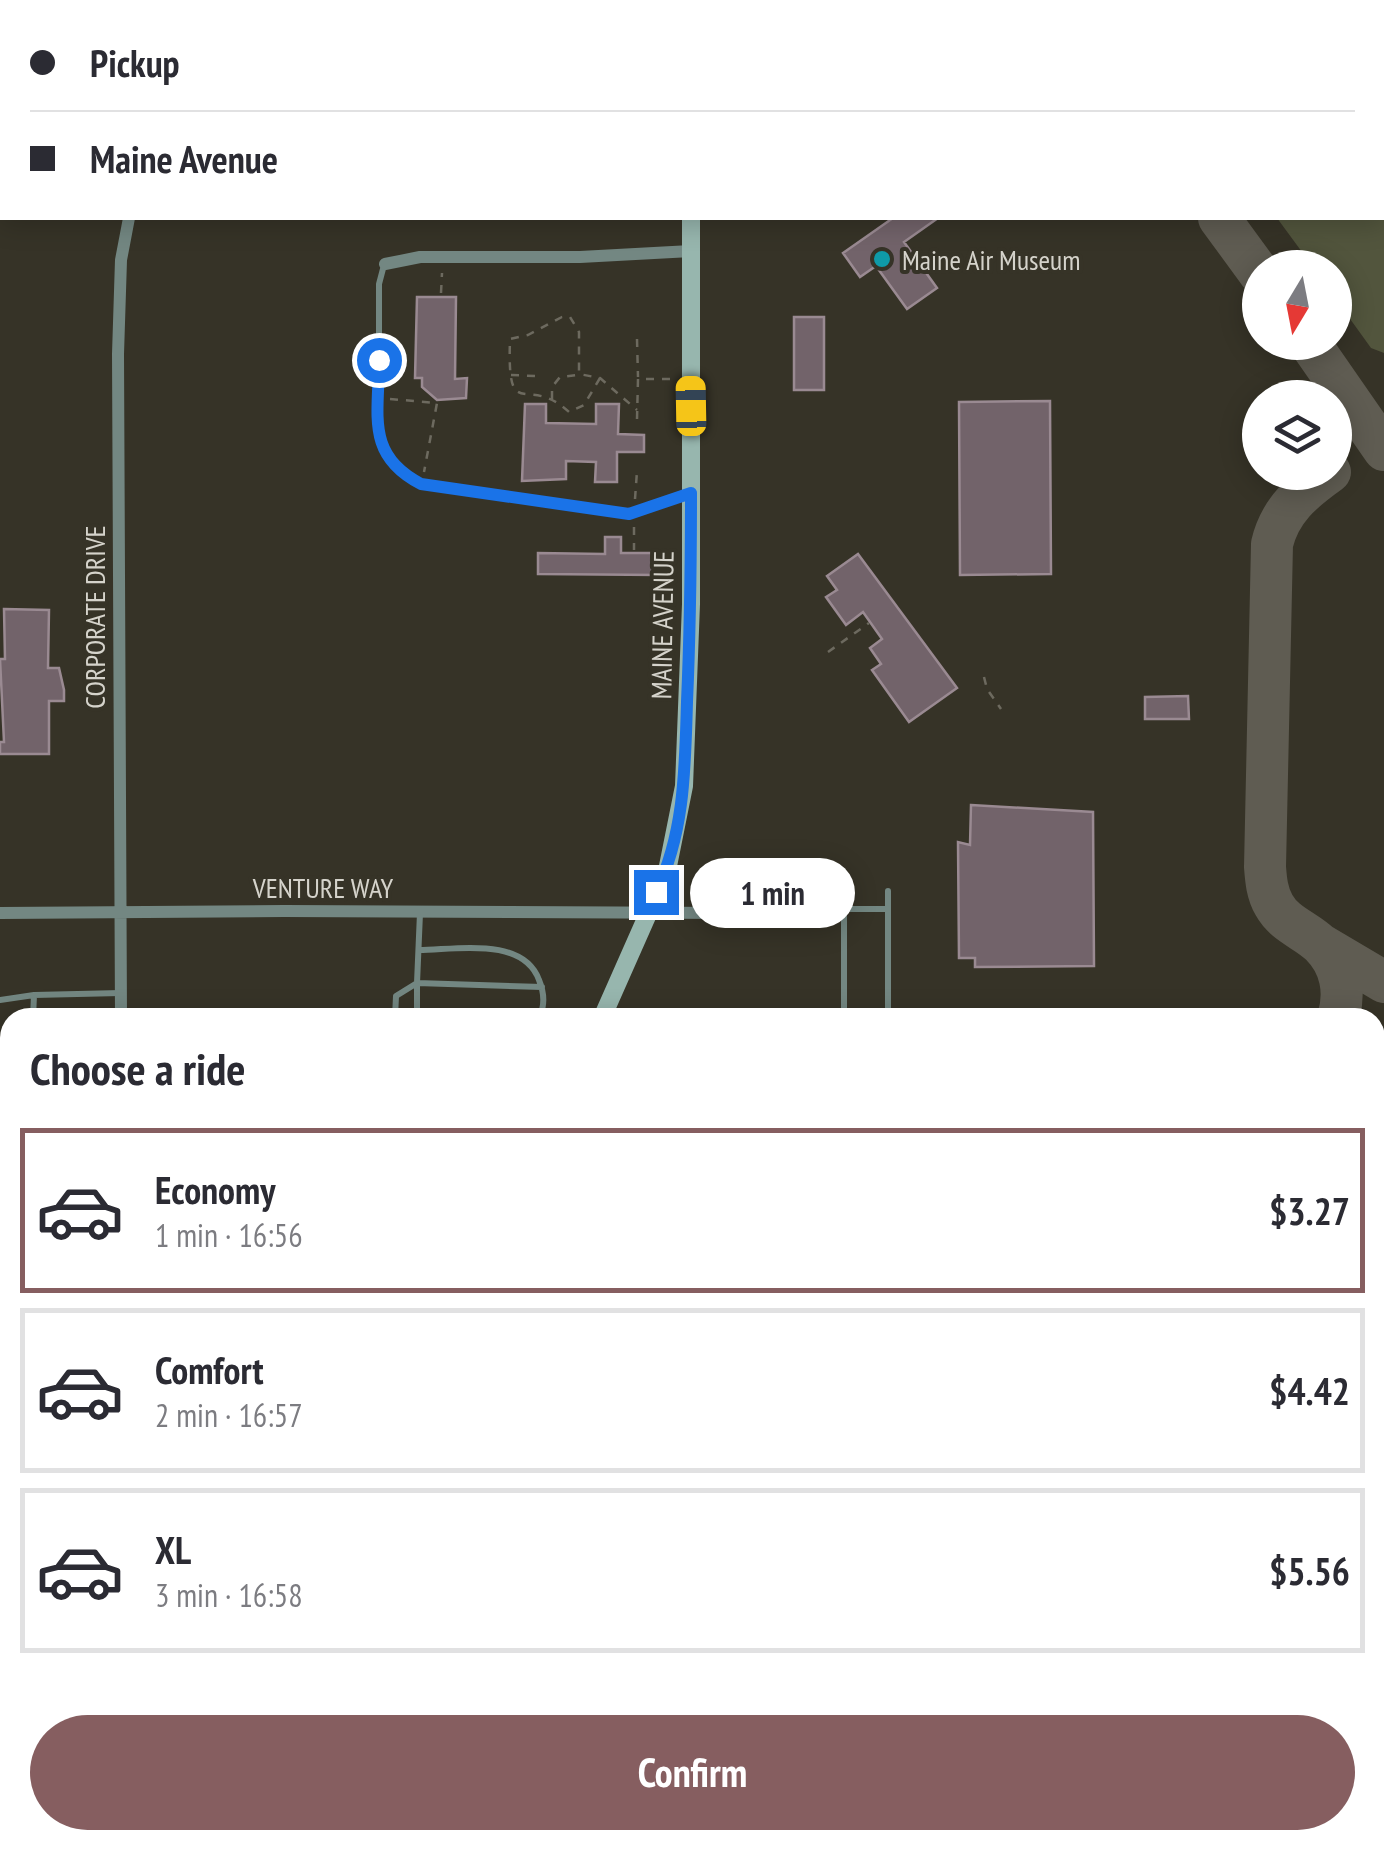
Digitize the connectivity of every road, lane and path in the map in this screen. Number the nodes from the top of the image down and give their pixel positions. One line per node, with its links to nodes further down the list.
1 (129, 220): 28 (street, CORPORATE DRIVE)
2 (691, 220): 3 (main road, MAINE AVENUE)
3 (691, 251): 4 (street); 13 (main road, MAINE AVENUE)
4 (444, 257): 5 (street); 6 (path)
5 (385, 264): 14 (lane)
6 (441, 293)
7 (637, 339): 12 (path)
8 (579, 374): 9 (path); 11 (path); 15 (path)
9 (509, 375): 10 (path); 15 (path)
10 (536, 376)
11 (600, 378): 15 (path); 16 (path)
12 (638, 379): 13 (path); 16 (path)
13 (691, 379): 19 (main road, MAINE AVENUE)
14 (379, 398): 18 (lane); 18 (path)
15 (552, 398)
16 (638, 410): 17 (path)
17 (637, 419)
18 (421, 484): 19 (lane)
19 (691, 493): 30 (main road, MAINE AVENUE)
20 (869, 624): 21 (path)
21 (828, 652)
22 (984, 677): 23 (path)
23 (1000, 709)
24 (888, 891): 27 (lane)
25 (826, 909): 26 (lane); 30 (street, VENTURE WAY)
26 (844, 909): 27 (lane); 44 (lane)
27 (888, 909): 45 (lane)
28 (121, 911): 29 (street, VENTURE WAY); 31 (street, VENTURE WAY); 35 (street, CORPORATE DRIVE)
29 (420, 912): 30 (street, VENTURE WAY); 32 (lane)
30 (646, 912): 43 (main road, MAINE AVENUE)
31 (0, 914)
32 (418, 950): 33 (lane); 34 (lane)
33 (417, 983): 34 (lane); 40 (lane); 41 (lane)
34 (542, 987): 42 (lane)
35 (122, 993): 36 (lane); 39 (street, CORPORATE DRIVE)
36 (34, 995): 37 (lane); 38 (lane)
37 (0, 1000)
38 (33, 1008)
39 (122, 1008)
40 (396, 1008)
41 (416, 1008)
42 (544, 1008)
43 (606, 1008)
44 (844, 1008)
45 (888, 1008)

